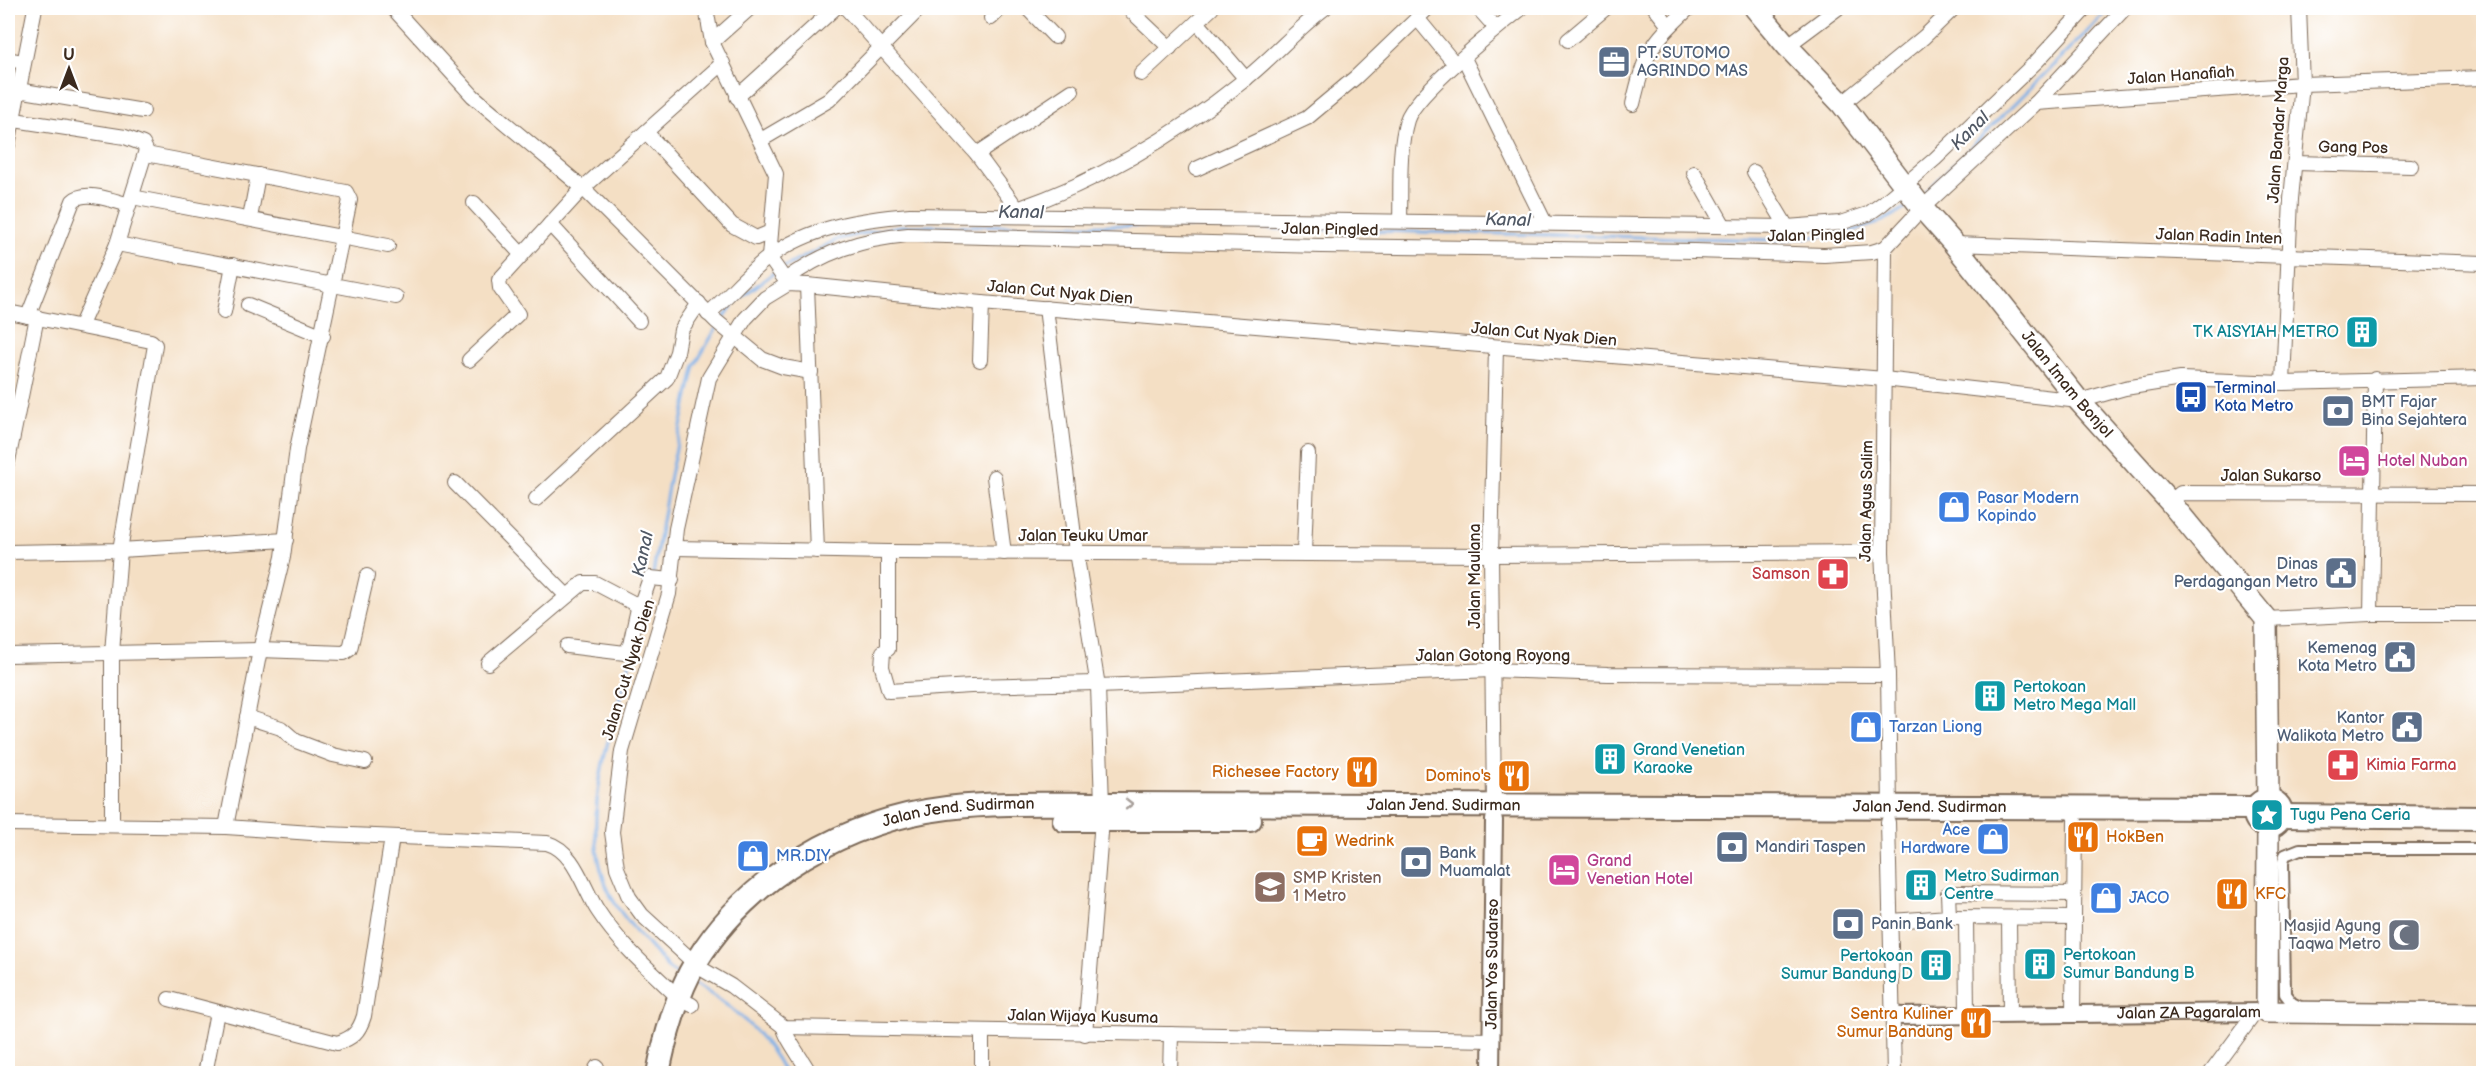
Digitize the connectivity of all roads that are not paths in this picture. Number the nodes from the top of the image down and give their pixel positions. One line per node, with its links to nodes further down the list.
1 (35, 8): 38 (street)
2 (706, 8): 32 (street)
3 (750, 8): 32 (street)
4 (835, 8): 46 (street)
5 (846, 8): 33 (street)
6 (920, 8): 33 (street)
7 (1001, 8): 25 (street)
8 (1027, 8): 30 (street)
9 (1128, 8): 35 (street)
10 (1212, 8): 27 (street)
11 (1325, 8): 42 (street)
12 (1428, 8): 26 (street)
13 (1478, 8): 29 (street)
14 (1522, 8): 29 (street)
15 (1606, 8): 31 (street)
16 (1655, 8): 28 (street)
17 (1689, 8): 28 (street)
18 (1755, 8): 34 (main road, Jalan Imam Bonjol)
19 (1838, 8): 34 (street)
20 (1954, 8): 49 (street)
21 (2086, 8): 63 (street)
22 (2125, 8): 47 (street)
23 (2299, 8): 43 (street, Jalan Bandar Marga)
24 (401, 11): 64 (street)
25 (991, 18)
26 (1417, 18): 37 (street); 59 (street)
27 (1197, 22): 35 (street); 42 (street)
28 (1670, 26): 48 (street)
29 (1496, 28): 37 (street)
30 (1055, 37)
31 (1568, 40)
32 (712, 42): 39 (street)
33 (880, 46): 53 (street); 56 (street)
34 (1787, 46): 49 (main road, Jalan Imam Bonjol)
35 (1170, 48): 40 (street)
36 (8, 60): 38 (street)
37 (1459, 61): 70 (street); 71 (street)
38 (23, 62): 44 (street)
39 (723, 63): 46 (street); 52 (street)
40 (1141, 74)
41 (2484, 78): 43 (street, Jalan Hanafiah)
42 (1246, 79): 68 (street)
43 (2302, 84): 47 (street, Jalan Hanafiah); 57 (street, Jalan Bandar Marga)
44 (18, 90): 50 (street); 51 (street)
45 (1072, 91): 56 (street)
46 (737, 97): 53 (street)
47 (2036, 103): 67 (street)
48 (1633, 104)
49 (1842, 104): 63 (main road, Jalan Imam Bonjol)
50 (143, 111)
51 (10, 119): 54 (street); 55 (street)
52 (646, 132): 64 (street); 75 (street)
53 (761, 140): 75 (street)
54 (8, 146)
55 (146, 154): 62 (street); 65 (street)
56 (977, 154): 68 (street)
57 (2295, 163): 58 (street, Gang Pos); 82 (street, Jalan Bandar Marga)
58 (2411, 166)
59 (1196, 169)
60 (1754, 172): 74 (street)
61 (1694, 173): 73 (street)
62 (258, 175): 69 (street); 76 (street)
63 (1906, 187): 67 (main road, Jalan Imam Bonjol); 74 (street)
64 (582, 188): 72 (street); 95 (street)
65 (130, 201): 69 (street); 77 (street); 96 (street)
66 (474, 203): 81 (street)
67 (1922, 208): 78 (main road, Jalan Imam Bonjol); 80 (street)
68 (1021, 213): 70 (street); 83 (street)
69 (250, 218): 76 (street)
70 (1400, 221): 71 (street)
71 (1545, 223): 73 (street)
72 (550, 224): 81 (street); 97 (street)
73 (1724, 226): 74 (street)
74 (1786, 226)
75 (771, 232): 83 (street)
76 (342, 238): 79 (street); 87 (street)
77 (117, 244): 85 (street); 98 (street)
78 (1954, 244): 82 (street, Jalan Radin Inten); 109 (main road, Jalan Imam Bonjol)
79 (388, 246)
80 (1885, 248): 86 (street, Jalan Pingled); 106 (street, Jalan Agus Salim)
81 (522, 255): 102 (street)
82 (2288, 255): 84 (street, Jalan Radin Inten); 108 (street, Jalan Bandar Marga)
83 (770, 258): 86 (street); 95 (street)
84 (2484, 263)
85 (232, 265): 87 (street); 94 (street)
86 (785, 280): 88 (street, Jalan Cut Nyak Dien); 99 (street, Jalan Cut Nyak Dien)
87 (333, 285): 89 (street); 100 (street)
88 (807, 285): 90 (street, Jalan Cut Nyak Dien); 104 (street)
89 (396, 297)
90 (982, 303): 92 (street, Jalan Cut Nyak Dien); 103 (street)
91 (248, 305): 100 (street)
92 (1046, 308): 101 (street, Jalan Cut Nyak Dien); 125 (street)
93 (8, 312): 96 (street)
94 (224, 312)
95 (708, 313): 99 (street); 117 (street)
96 (32, 316): 98 (street); 110 (street)
97 (639, 321)
98 (81, 325): 121 (street)
99 (730, 334): 104 (street); 120 (street, Jalan Cut Nyak Dien)
100 (323, 336): 119 (street)
101 (1496, 348): 106 (street, Jalan Cut Nyak Dien); 129 (street, Jalan Maulana)
102 (469, 360)
103 (981, 360)
104 (811, 372): 122 (street)
105 (2484, 378): 107 (street)
106 (1884, 379): 109 (street, Jalan Cut Nyak Dien); 126 (street, Jalan Agus Salim)
107 (2375, 379): 108 (street); 115 (street)
108 (2283, 383): 109 (street)
109 (2079, 401): 118 (main road, Jalan Imam Bonjol)
110 (10, 432): 112 (street)
111 (1308, 453): 128 (street)
112 (8, 461)
113 (994, 477): 127 (street)
114 (455, 483): 132 (street)
115 (2373, 493): 116 (street, Jalan Sukarso); 118 (street, Jalan Sukarso); 134 (street)
116 (2484, 494)
117 (536, 499)
118 (2170, 501): 136 (main road, Jalan Imam Bonjol)
119 (286, 540): 121 (street); 138 (street)
120 (674, 548): 122 (street, Jalan Teuku Umar); 131 (street, Jalan Cut Nyak Dien)
121 (120, 550): 123 (street); 139 (street)
122 (817, 551): 124 (street, Jalan Teuku Umar)
123 (8, 552)
124 (888, 552): 127 (street, Jalan Teuku Umar); 144 (street, Jalan Gotong Royong)
125 (1076, 552): 127 (street, Jalan Teuku Umar); 128 (street, Jalan Teuku Umar); 144 (street)
126 (1882, 552): 129 (street, Jalan Teuku Umar); 143 (street, Jalan Agus Salim)
127 (1004, 553)
128 (1304, 553): 129 (street, Jalan Teuku Umar)
129 (1491, 555): 142 (street, Jalan Maulana)
130 (367, 576): 138 (street)
131 (670, 580): 133 (street); 164 (street, Jalan Cut Nyak Dien)
132 (567, 596): 133 (street); 141 (street)
133 (639, 604): 137 (street)
134 (2371, 614): 135 (street); 136 (street)
135 (2484, 614)
136 (2266, 619): 149 (main road)
137 (567, 646)
138 (260, 650): 139 (street); 145 (street)
139 (112, 654): 140 (street); 154 (street)
140 (8, 655)
141 (488, 663)
142 (1492, 670): 143 (street, Jalan Gotong Royong); 144 (street, Jalan Gotong Royong); 148 (street, Jalan Maulana)
143 (1888, 675): 150 (street, Jalan Agus Salim)
144 (1098, 685): 147 (street)
145 (247, 717): 146 (street); 155 (street)
146 (365, 762)
147 (1102, 812): 148 (highway, Jalan Jend. Sudirman); 164 (highway, Jalan Jend. Sudirman); 176 (street)
148 (1494, 813): 150 (highway, Jalan Jend. Sudirman); 178 (street, Jalan Yos Sudarso)
149 (2266, 814): 150 (highway, Jalan Jend. Sudirman); 151 (highway); 152 (highway, Jalan Jend. Sudirman); 168 (main road)
150 (1889, 815): 152 (highway, Jalan Jend. Sudirman); 163 (street, Jalan Agus Salim)
151 (2484, 818)
152 (2075, 821): 158 (street)
153 (8, 824): 154 (street)
154 (112, 825): 155 (street)
155 (225, 828): 156 (street)
156 (392, 837): 164 (street); 167 (street)
157 (2484, 849): 166 (street)
158 (2074, 894): 159 (street); 162 (street)
159 (1949, 918): 160 (street); 163 (street)
160 (1966, 918): 161 (street); 172 (street)
161 (2009, 918): 162 (street); 169 (street)
162 (2074, 918): 170 (street)
163 (1891, 921): 173 (street, Jalan Agus Salim)
164 (693, 984): 174 (street); 181 (highway); 182 (highway)
165 (169, 999): 167 (street)
166 (2484, 1007)
167 (218, 1012): 180 (street)
168 (2261, 1012): 170 (street, Jalan ZA Pagaralam); 171 (main road, Jalan ZA Pagaralam); 187 (street)
169 (2010, 1014): 170 (street, Jalan ZA Pagaralam); 172 (street, Jalan ZA Pagaralam)
170 (2073, 1014)
171 (2484, 1014)
172 (1966, 1015): 173 (street, Jalan ZA Pagaralam)
173 (1893, 1016): 179 (street, Jalan Agus Salim)
174 (784, 1028): 175 (street, Jalan Wijaya Kusuma); 183 (street)
175 (982, 1032): 176 (street, Jalan Wijaya Kusuma); 184 (street)
176 (1085, 1034): 177 (street, Jalan Wijaya Kusuma)
177 (1171, 1034): 178 (street, Jalan Wijaya Kusuma); 185 (street)
178 (1492, 1040): 186 (street, Jalan Yos Sudarso)
179 (1891, 1073)
180 (205, 1074)
181 (658, 1074)
182 (674, 1074)
183 (810, 1074)
184 (982, 1074)
185 (1170, 1074)
186 (1491, 1074)
187 (2210, 1074)

